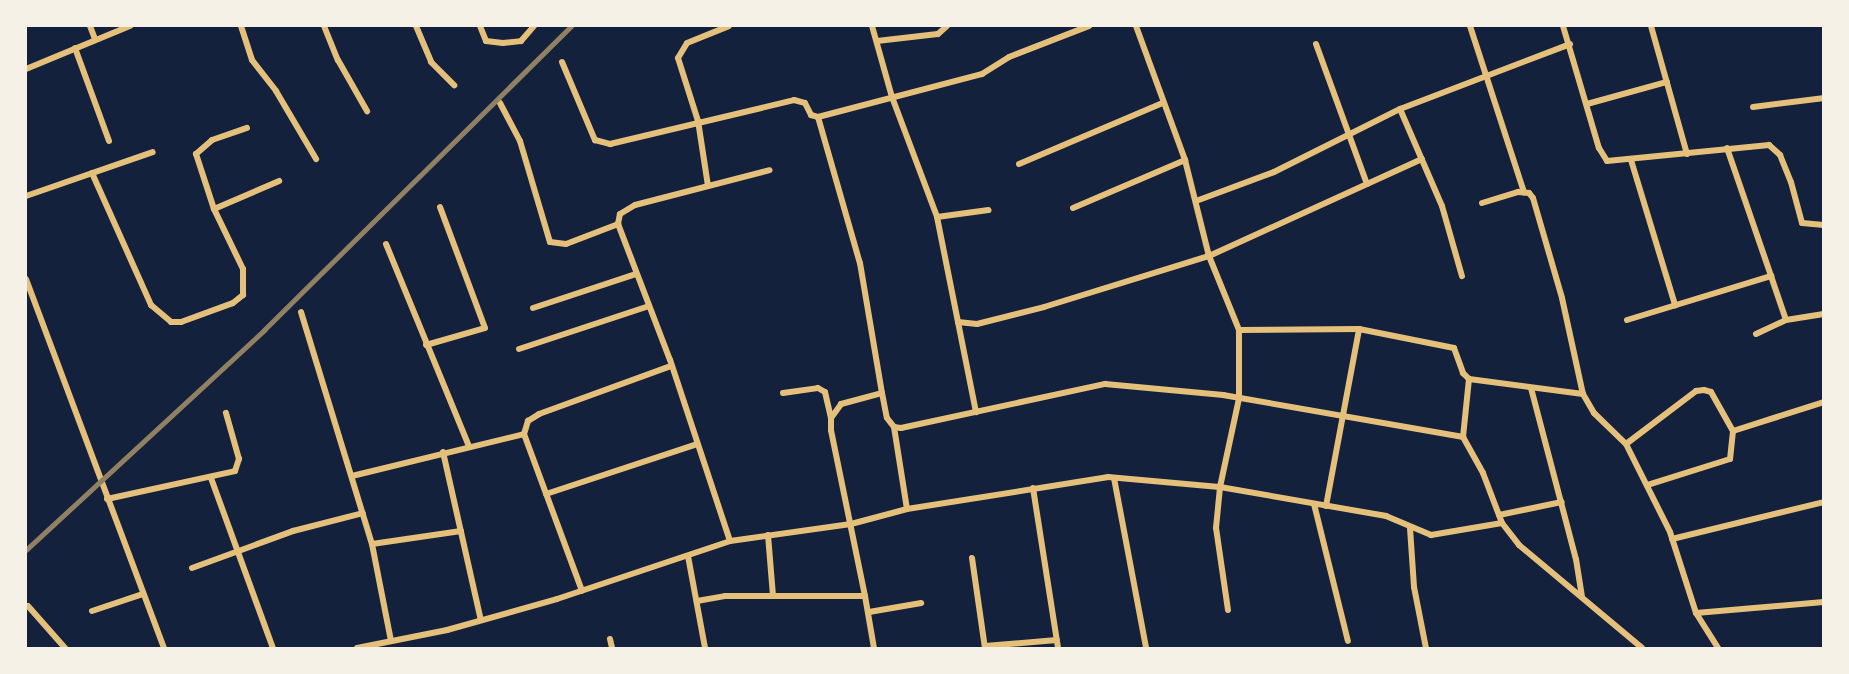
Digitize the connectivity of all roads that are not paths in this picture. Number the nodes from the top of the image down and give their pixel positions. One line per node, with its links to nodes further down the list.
1 (90, 26): 16 (street)
2 (130, 26): 16 (street)
3 (240, 26): 42 (street)
4 (324, 26): 33 (street)
5 (416, 26): 25 (street)
6 (480, 26): 7 (street)
7 (534, 26)
8 (729, 26): 35 (street)
9 (872, 26): 17 (street)
10 (947, 26): 17 (street)
11 (1089, 26): 26 (street)
12 (1136, 26): 29 (street)
13 (1470, 26): 23 (street)
14 (1563, 26): 19 (street)
15 (1651, 26): 24 (street)
16 (95, 39): 20 (street)
17 (877, 41): 26 (street)
18 (1316, 44): 37 (street)
19 (1570, 44): 23 (street); 30 (street)
20 (75, 48): 22 (street); 38 (street)
21 (562, 62): 35 (street)
22 (26, 67)
23 (1486, 77): 32 (street); 52 (street)
24 (1667, 82): 30 (street); 41 (street)
25 (454, 85)
26 (892, 97): 34 (street); 60 (street)
27 (1824, 98): 31 (street)
28 (500, 103): 61 (street)
29 (1163, 103): 44 (street); 46 (street)
30 (1587, 104): 45 (street)
31 (1753, 107)
32 (1400, 109): 37 (street); 43 (street)
33 (367, 111)
34 (818, 117): 35 (street); 87 (street)
35 (698, 121): 51 (street)
36 (247, 128): 58 (street)
37 (1348, 134): 50 (street); 54 (street)
38 (109, 141)
39 (1727, 148): 41 (street); 62 (street); 67 (street)
40 (153, 152): 48 (street)
41 (1687, 154): 45 (street)
42 (316, 159)
43 (1422, 159): 50 (street); 66 (street)
44 (1185, 160): 54 (street); 57 (street)
45 (1630, 160): 70 (street)
46 (1019, 164)
47 (770, 170): 51 (street)
48 (92, 173): 53 (street); 58 (street)
49 (279, 181): 58 (street)
50 (1367, 184): 64 (street)
51 (708, 186): 61 (street)
52 (1524, 192): 55 (street); 88 (street)
53 (26, 196)
54 (1196, 201): 64 (street)
55 (1482, 203)
56 (440, 207): 81 (street)
57 (1073, 208)
58 (214, 209)
59 (989, 210): 60 (street)
60 (937, 216): 77 (street)
61 (618, 224): 65 (street)
62 (1824, 225)
63 (386, 244): 81 (street)
64 (1209, 256): 77 (street); 79 (street)
65 (636, 274): 71 (street); 72 (street)
66 (1462, 276)
67 (1772, 276): 70 (street); 76 (street)
68 (26, 279): 69 (street)
69 (29, 301): 110 (street)
70 (1676, 305): 75 (street)
71 (649, 306): 82 (street); 83 (street)
72 (533, 308)
73 (301, 312): 103 (street)
74 (1824, 314): 76 (street)
75 (1628, 320)
76 (1786, 320): 80 (street)
77 (958, 322): 91 (street)
78 (1359, 329): 79 (street); 84 (street); 93 (street)
79 (1239, 330): 89 (street)
80 (1756, 334)
81 (426, 345): 101 (street)
82 (519, 349)
83 (671, 366): 97 (street); 99 (street)
84 (1469, 379): 85 (street); 98 (street)
85 (1531, 388): 88 (street); 111 (street)
86 (783, 393): 94 (street)
87 (882, 393): 94 (street); 95 (street)
88 (1582, 394): 100 (street)
89 (1239, 398): 91 (street); 93 (street); 107 (street)
90 (1824, 402): 96 (street)
91 (976, 412): 95 (street)
92 (226, 413): 104 (street)
93 (1343, 416): 98 (street); 114 (street)
94 (831, 418): 119 (street)
95 (894, 427): 115 (street)
96 (1733, 431): 100 (street); 106 (street)
97 (524, 434): 101 (street); 109 (street)
98 (1463, 437): 117 (street)
99 (697, 444): 109 (street); 124 (street)
100 (1626, 444): 106 (street)
101 (468, 446): 102 (street)
102 (443, 452): 103 (street); 121 (street)
103 (352, 476): 116 (street)
104 (211, 477): 110 (street); 126 (street)
105 (1114, 478): 107 (street); 108 (street); 157 (street)
106 (1647, 485): 123 (street)
107 (1220, 487): 113 (street); 139 (street)
108 (1033, 488): 115 (street); 145 (street)
109 (546, 494): 130 (street)
110 (107, 499): 131 (street)
111 (1562, 502): 117 (street); 134 (street)
112 (1824, 502): 123 (street)
113 (1314, 504): 114 (street); 147 (street)
114 (1326, 506): 120 (street)
115 (907, 509): 119 (street)
116 (363, 513): 125 (street); 126 (street)
117 (1499, 515): 118 (street)
118 (1502, 523): 120 (street); 134 (street)
119 (851, 524): 122 (street); 133 (street)
120 (1410, 528): 158 (street)
121 (461, 531): 125 (street); 143 (street)
122 (768, 535): 124 (street); 132 (street)
123 (1672, 539): 142 (street)
124 (730, 541): 127 (street)
125 (372, 544): 146 (street)
126 (238, 551): 129 (street); 151 (street)
127 (688, 556): 130 (street); 135 (street)
128 (972, 558): 148 (street)
129 (192, 568)
130 (582, 591): 143 (street)
131 (143, 594): 140 (street); 150 (street)
132 (773, 597): 133 (street); 135 (street)
133 (865, 597): 141 (street)
134 (1582, 597): 159 (street)
135 (697, 601): 154 (street)
136 (1824, 602): 142 (street)
137 (921, 603): 141 (street)
138 (28, 606): 149 (street)
139 (1228, 610)
140 (92, 611)
141 (869, 612): 155 (street)
142 (1696, 613): 160 (street)
143 (481, 620): 146 (street)
144 (610, 639): 153 (street)
145 (1057, 640): 148 (street); 156 (street)
146 (391, 641): 152 (street)
147 (1348, 642)
148 (985, 647)
149 (65, 648)
150 (164, 648)
151 (273, 648)
152 (357, 648)
153 (612, 648)
154 (705, 648)
155 (873, 648)
156 (1058, 648)
157 (1146, 648)
158 (1425, 648)
159 (1642, 648)
160 (1718, 648)

